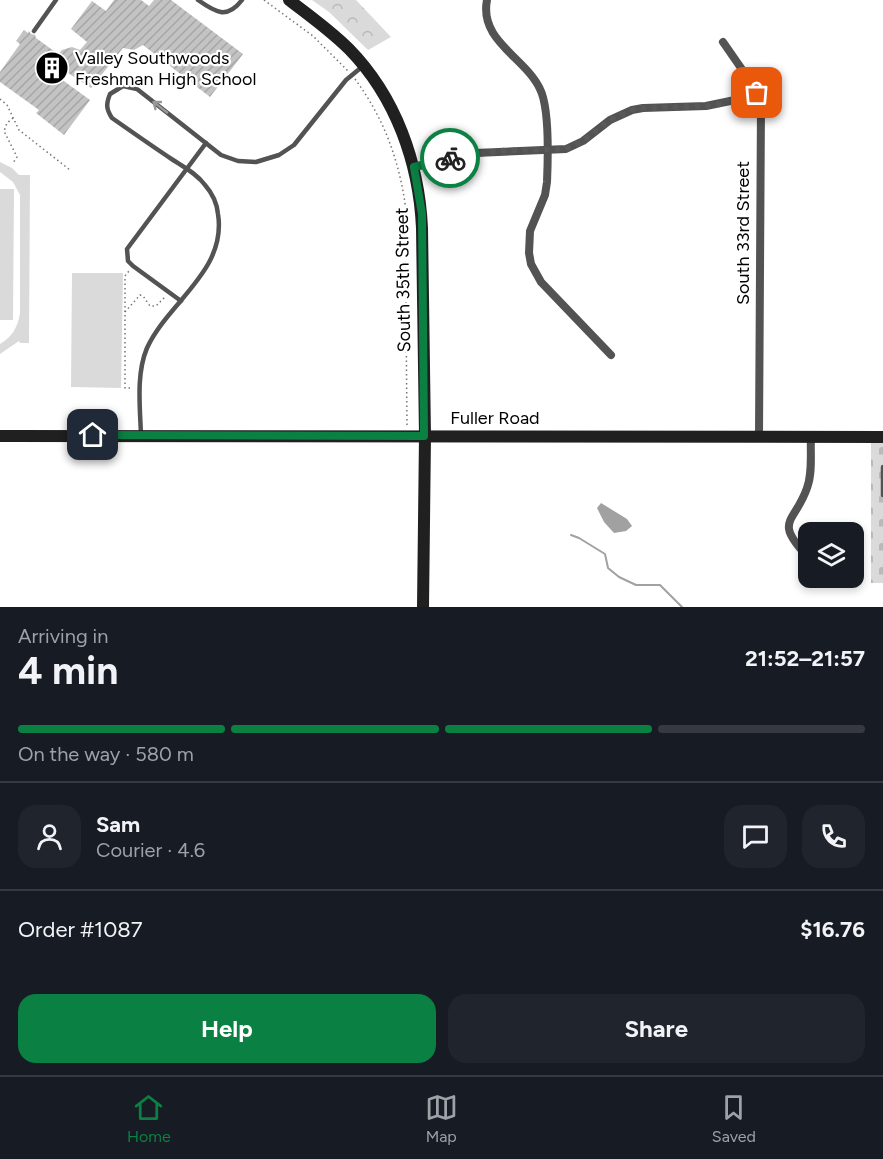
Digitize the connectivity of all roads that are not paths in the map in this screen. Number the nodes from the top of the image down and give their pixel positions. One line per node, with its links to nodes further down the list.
1 (56, 0): 6 (lane)
2 (198, 0): 3 (lane)
3 (242, 0)
4 (288, 0): 8 (street, South 35th Street)
5 (487, 0): 11 (street)
6 (34, 31)
7 (723, 42): 9 (street, South 33rd Street)
8 (363, 65): 10 (lane); 12 (street, South 35th Street)
9 (757, 91): 11 (street); 19 (street, South 33rd Street)
10 (206, 143): 13 (lane); 13 (lane, one-way to 13)
11 (546, 151): 12 (street); 15 (street)
12 (414, 167): 18 (street, South 35th Street)
13 (187, 169): 14 (lane); 14 (lane)
14 (181, 301): 16 (lane)
15 (611, 355)
16 (141, 435): 17 (street, Fuller Road); 18 (street, Fuller Road)
17 (0, 436)
18 (424, 436): 19 (street, Fuller Road); 25 (street, South 35th Street)
19 (759, 436): 20 (street, Fuller Road)
20 (811, 436): 21 (street, Fuller Road); 24 (street)
21 (883, 436)
22 (883, 467): 23 (lane)
23 (883, 495)
24 (798, 546)
25 (423, 607)

